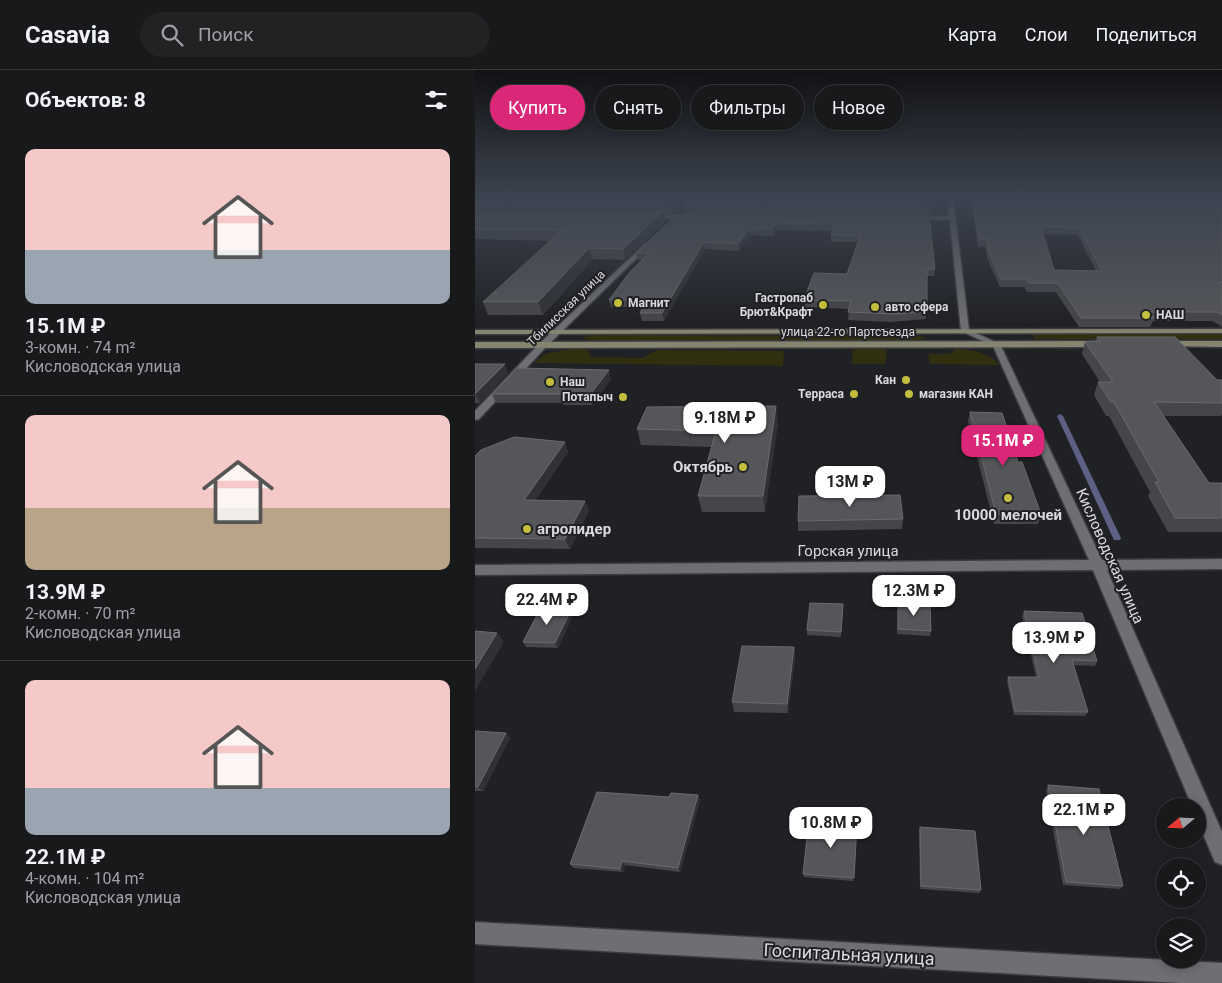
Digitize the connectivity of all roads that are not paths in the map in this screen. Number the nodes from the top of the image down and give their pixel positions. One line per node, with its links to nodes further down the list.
1 (652, 240): 6 (street, Тбилисская улица)
2 (954, 240): 3 (street)
3 (965, 331): 4 (main road, улица 22-го Партсъезда); 6 (main road, улица 22-го Партсъезда); 7 (street)
4 (1222, 331)
5 (475, 332): 6 (main road, улица 22-го Партсъезда)
6 (557, 332): 12 (street, Тбилисская улица)
7 (996, 344): 8 (main road, улица 22-го Партсъезда); 12 (main road, улица 22-го Партсъезда); 15 (street, Кисловодская улица)
8 (1114, 344)
9 (1153, 344): 10 (main road)
10 (1222, 344)
11 (475, 345): 12 (main road, улица 22-го Партсъезда)
12 (543, 345): 13 (street, Тбилисская улица)
13 (475, 417)
14 (1222, 564): 15 (street, Горская улица)
15 (1098, 565): 16 (street, Горская улица); 17 (street, Кисловодская улица)
16 (475, 570)
17 (1222, 855)
18 (475, 933): 19 (street, Госпитальная улица)
19 (1222, 974)

